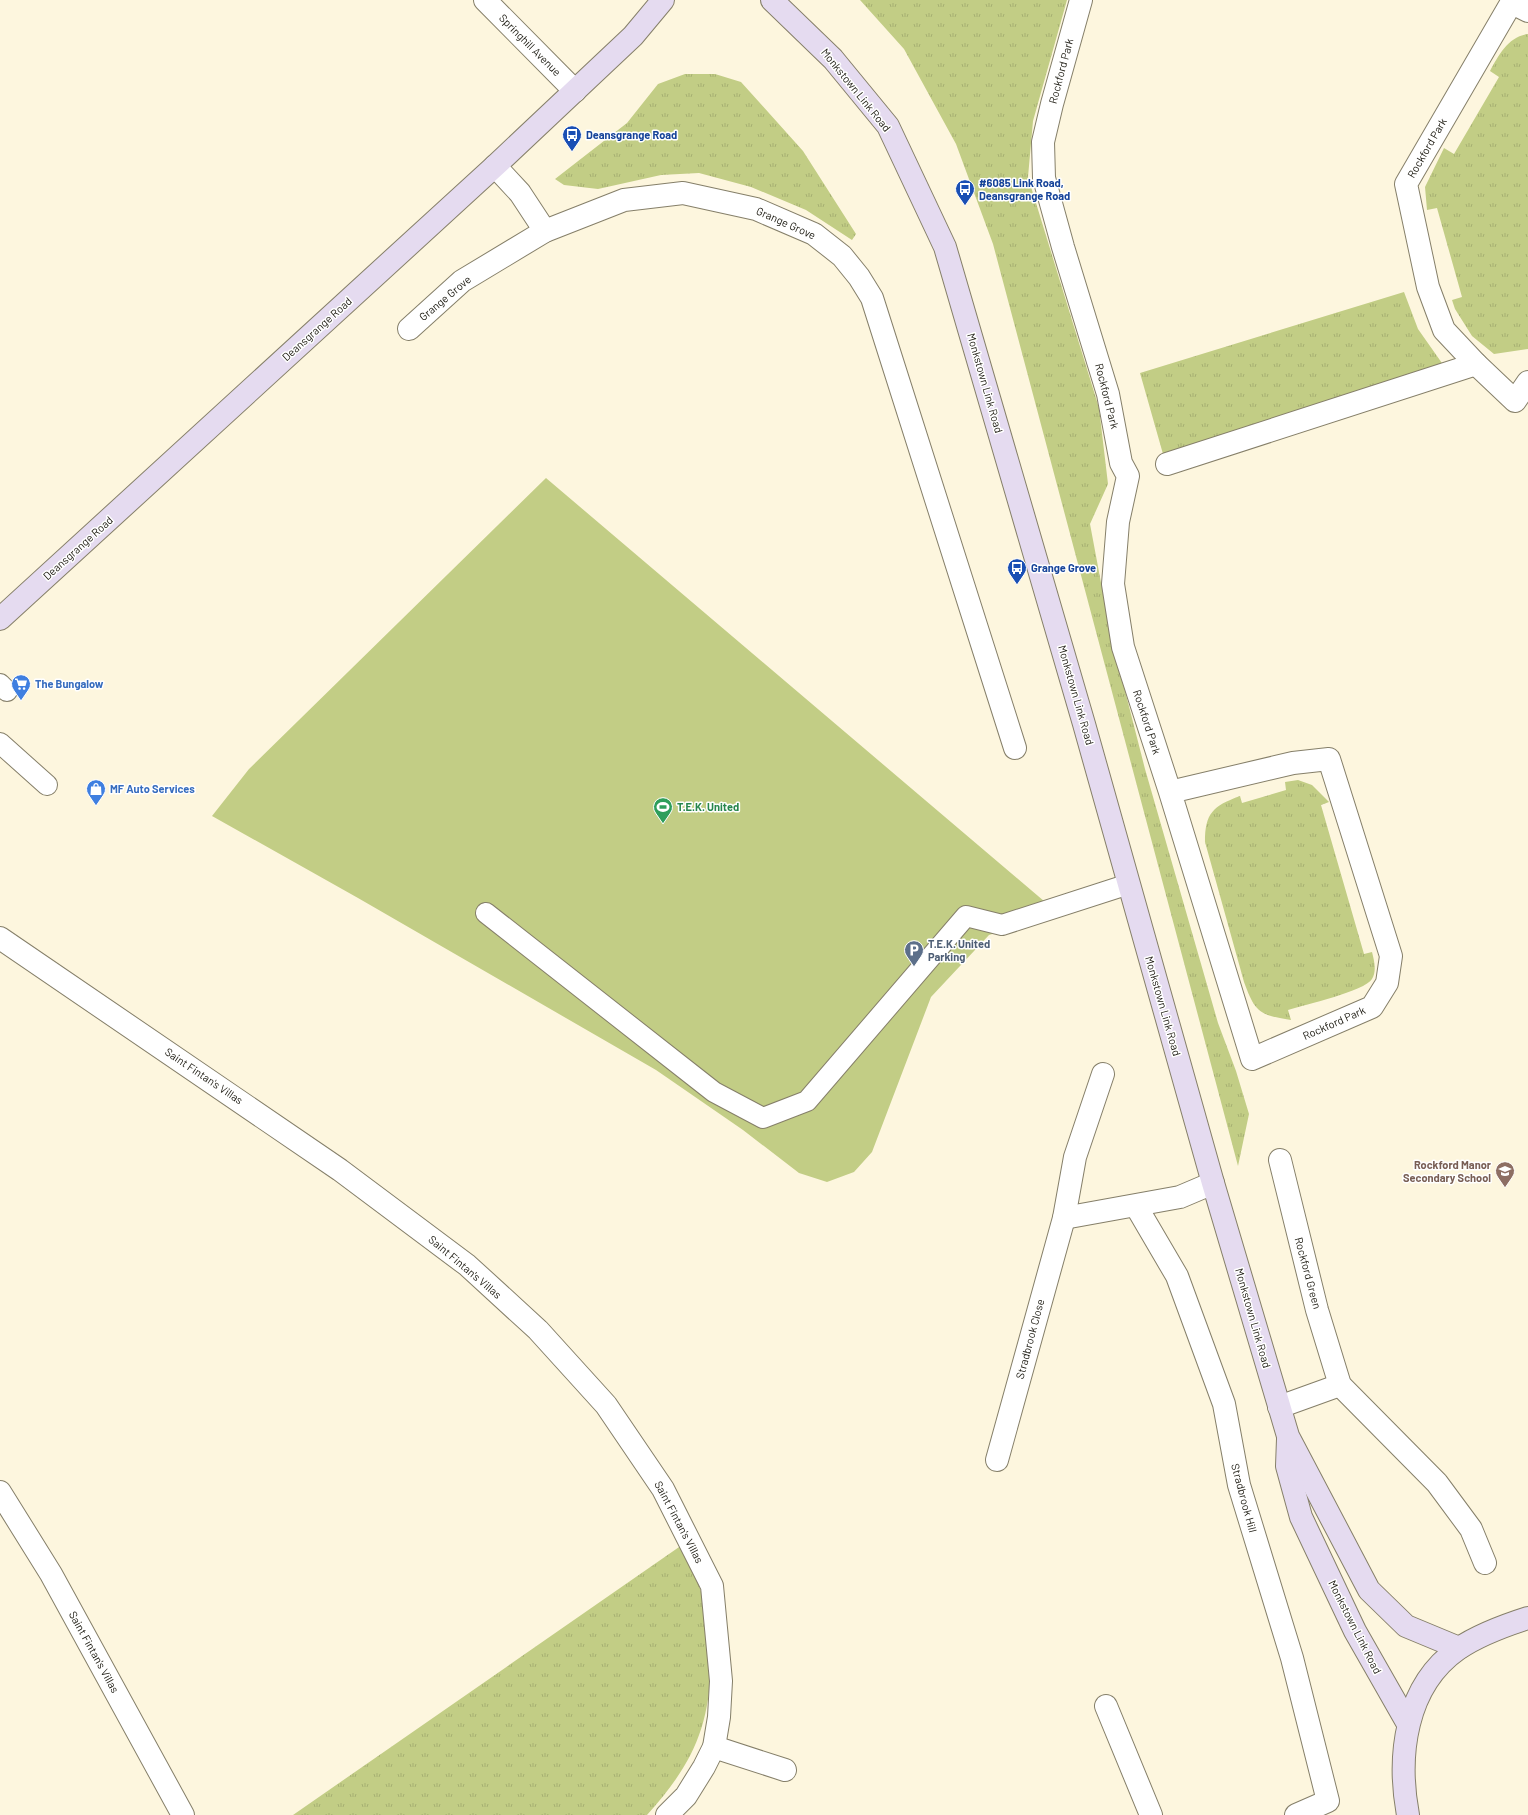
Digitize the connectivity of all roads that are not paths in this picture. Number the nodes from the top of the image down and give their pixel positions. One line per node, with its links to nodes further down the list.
1 (485, 0): 6 (street, Springhill Avenue)
2 (663, 0): 6 (street, Deansgrange Road)
3 (772, 0): 18 (street, Monkstown Link Road)
4 (1081, 0): 17 (street, Rockford Park)
5 (1518, 4): 10 (street, Rockford Park)
6 (575, 91): 7 (street, Deansgrange Road)
7 (495, 166): 8 (street); 13 (street, Deansgrange Road)
8 (545, 232): 9 (street, Grange Grove); 15 (street, Grange Grove)
9 (409, 329)
10 (1476, 364): 11 (street, Rockford Park); 12 (street)
11 (1528, 382)
12 (1166, 464)
13 (0, 619)
14 (0, 743): 16 (lane)
15 (1015, 748)
16 (47, 785)
17 (1170, 792): 17 (street, Rockford Park)
18 (1129, 884): 19 (lane); 23 (street, Monkstown Link Road)
19 (486, 913)
20 (0, 938): 36 (street, Saint Fintan's Villas)
21 (1103, 1074): 25 (street, Stradbrook Close)
22 (1280, 1160): 26 (street, Rockford Green)
23 (1213, 1182): 24 (street); 27 (street, Monkstown Link Road)
24 (1136, 1206): 25 (street); 38 (street, Stradbrook Hill)
25 (1064, 1218): 29 (street, Stradbrook Close)
26 (1340, 1385): 27 (street); 31 (street, Rockford Green)
27 (1279, 1407): 28 (street, Monkstown Link Road)
28 (1288, 1436): 33 (street, Monkstown Link Road); 35 (street, Monkstown Link Road)
29 (997, 1460)
30 (0, 1492): 39 (street, Saint Fintan's Villas)
31 (1485, 1562)
32 (1528, 1618): 33 (street)
33 (1459, 1648): 35 (street)
34 (1106, 1706): 41 (street)
35 (1408, 1724): 43 (street)
36 (714, 1747): 37 (street); 40 (street, Saint Fintan's Villas)
37 (785, 1770)
38 (1331, 1808): 42 (street, Stradbrook Hill)
39 (183, 1815)
40 (667, 1815)
41 (1151, 1815)
42 (1296, 1815)
43 (1408, 1815)

